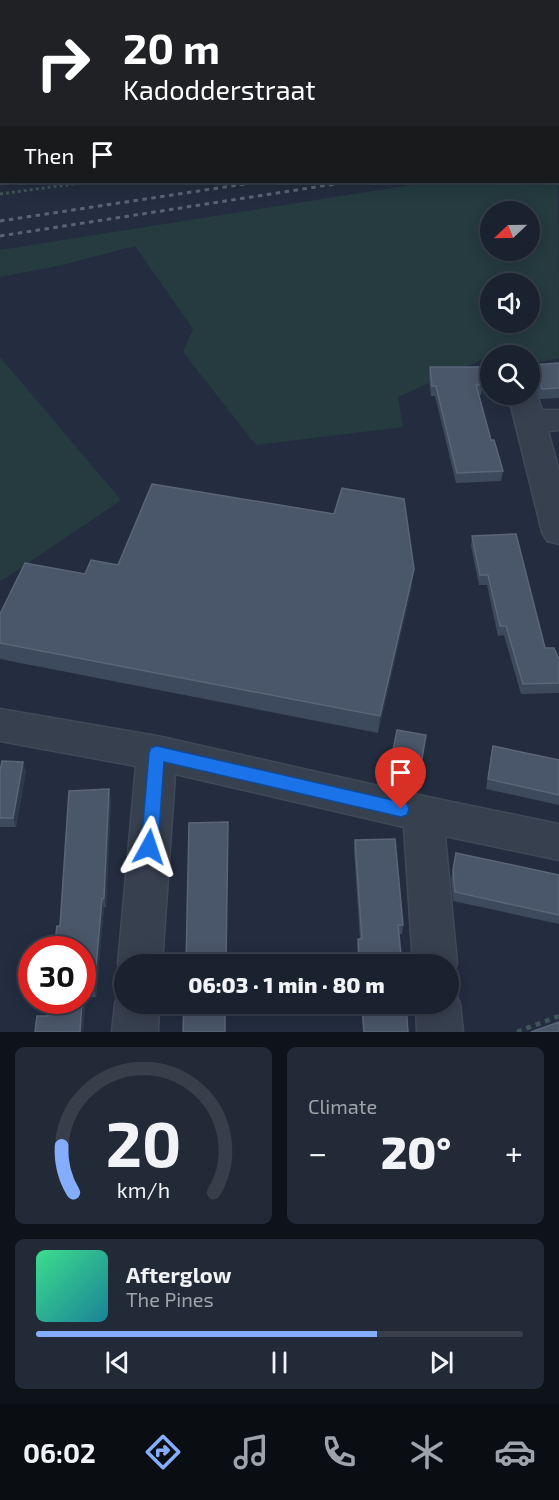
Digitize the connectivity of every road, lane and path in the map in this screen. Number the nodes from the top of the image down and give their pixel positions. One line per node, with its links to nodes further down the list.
1 (81, 183): 2 (path)
2 (0, 194)
3 (538, 412): 4 (street)
4 (559, 532)
5 (0, 725): 6 (street)
6 (157, 753): 7 (street); 9 (street)
7 (423, 814): 8 (street); 10 (street)
8 (559, 842)
9 (141, 954)
10 (434, 954)
11 (136, 1014): 14 (street)
12 (439, 1014): 15 (street)
13 (559, 1017): 16 (path)
14 (135, 1032)
15 (440, 1032)
16 (517, 1032)

